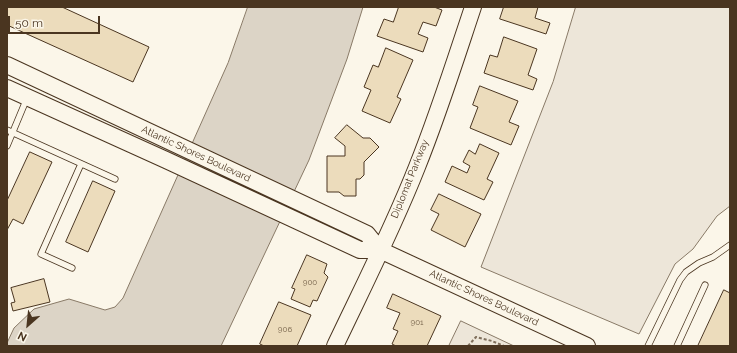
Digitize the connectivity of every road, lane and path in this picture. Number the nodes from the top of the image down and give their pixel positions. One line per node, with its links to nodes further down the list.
1 (472, 7): 11 (street, Diplomat Parkway)
2 (7, 65): 11 (street, Atlantic Shores Boulevard)
3 (7, 88): 4 (street, Atlantic Shores Boulevard)
4 (27, 97): 6 (lane); 11 (street, Atlantic Shores Boulevard)
5 (7, 130): 6 (lane)
6 (13, 132): 7 (lane); 8 (lane)
7 (7, 146)
8 (81, 164): 9 (lane); 12 (lane)
9 (115, 179)
10 (730, 245): 18 (lane)
11 (380, 250): 14 (street, Diplomat Parkway); 17 (street, Atlantic Shores Boulevard)
12 (72, 268)
13 (705, 286): 19 (lane)
14 (335, 346)
15 (468, 346): 16 (path)
16 (504, 346)
17 (587, 346)
18 (648, 346)
19 (677, 346)

